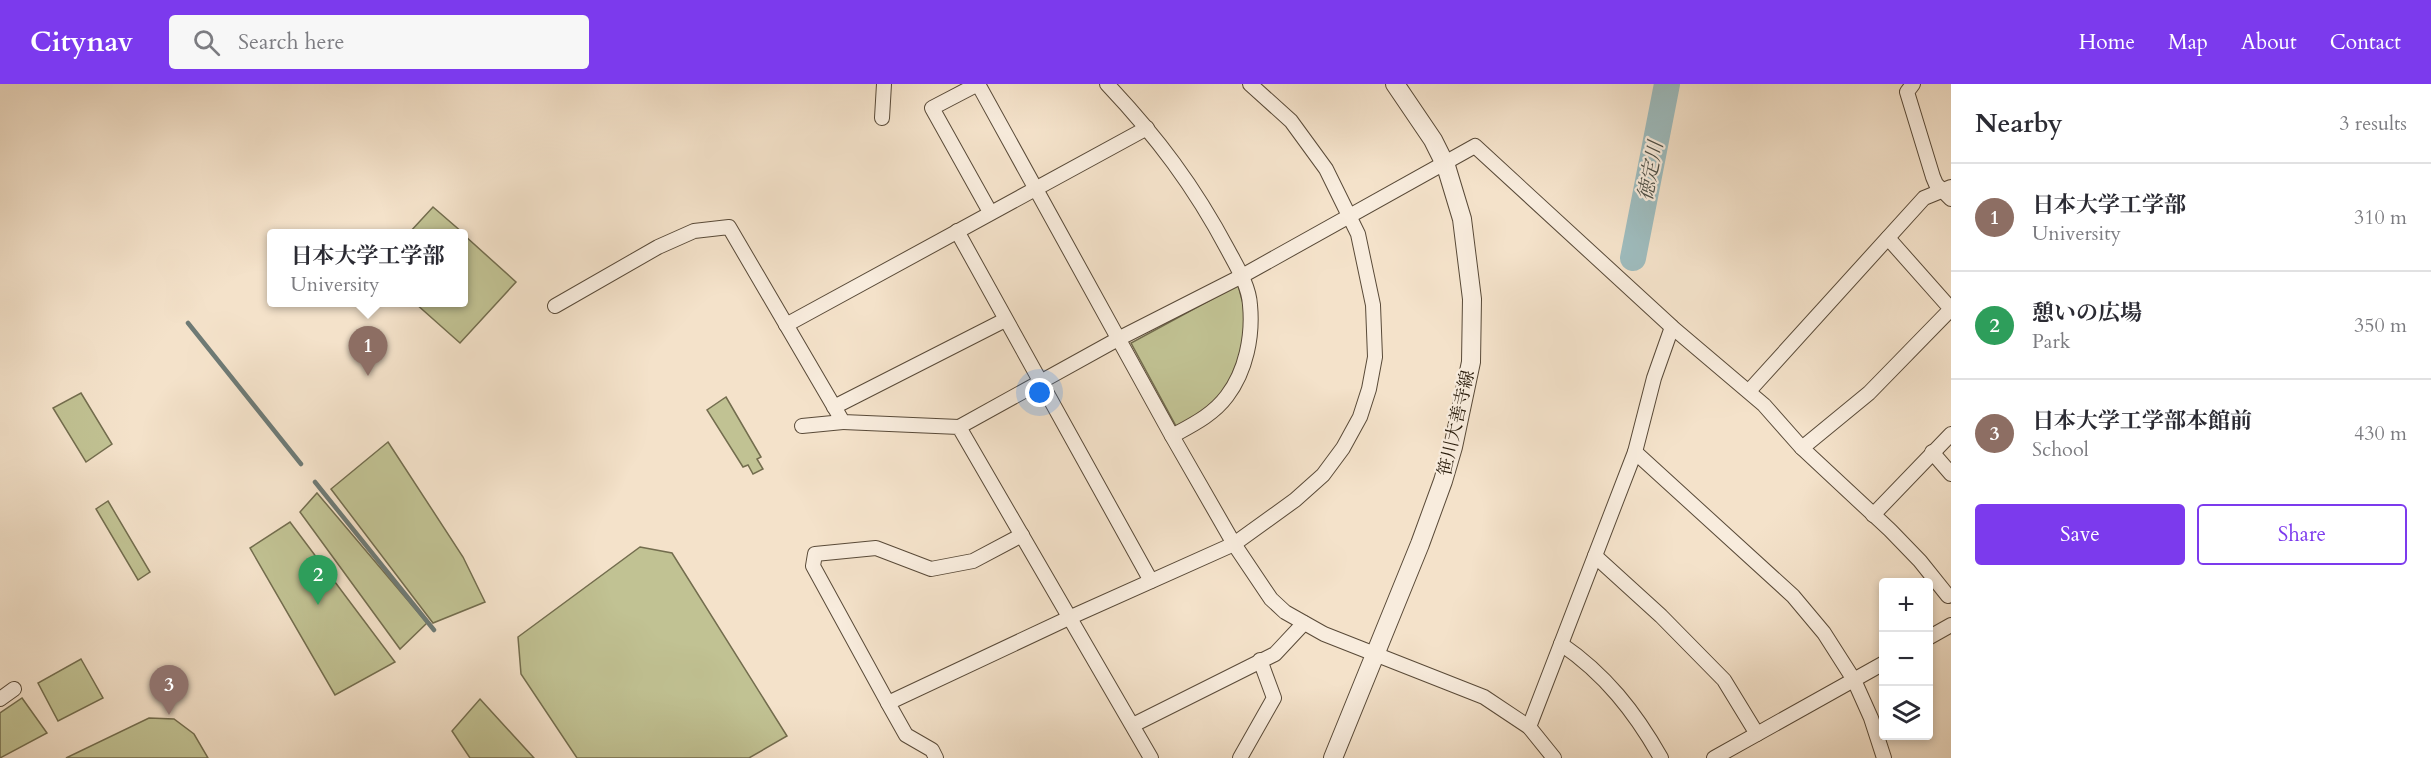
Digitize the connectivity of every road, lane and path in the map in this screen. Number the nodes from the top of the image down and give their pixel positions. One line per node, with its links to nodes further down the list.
1 (884, 84): 7 (street)
2 (978, 84): 10 (street); 12 (street)
3 (1107, 84): 8 (street)
4 (1250, 84): 13 (street)
5 (1395, 84): 9 (street, 笹川大善寺線)
6 (1912, 84): 11 (street)
7 (882, 118)
8 (1147, 128): 10 (street); 16 (street)
9 (1444, 163): 13 (street); 20 (street); 45 (street, 笹川大善寺線)
10 (1035, 188): 12 (street); 21 (street)
11 (1948, 192): 15 (street)
12 (990, 212): 14 (street)
13 (1351, 216): 16 (street); 36 (street)
14 (957, 231): 18 (street); 19 (street)
15 (1888, 238): 23 (street); 30 (street)
16 (1242, 276): 21 (street); 29 (street)
17 (555, 306): 19 (street)
18 (1005, 321): 22 (street); 24 (street)
19 (786, 325): 24 (street)
20 (1672, 327): 23 (street); 31 (street)
21 (1118, 339): 22 (street); 29 (street)
22 (1040, 384): 27 (street); 38 (street)
23 (1749, 390): 30 (street)
24 (834, 407): 25 (street)
25 (843, 422): 26 (street); 27 (street)
26 (802, 426)
27 (959, 427): 35 (street)
28 (1951, 434): 32 (street)
29 (1172, 436): 36 (street)
30 (1802, 448): 34 (street)
31 (1635, 452): 37 (street); 48 (street)
32 (1932, 452): 33 (street); 34 (street)
33 (1951, 474)
34 (1873, 515): 39 (street)
35 (1022, 535): 40 (street); 51 (street)
36 (1234, 544): 38 (street); 41 (street)
37 (1595, 556): 44 (street); 54 (street)
38 (1151, 581): 40 (street)
39 (1950, 597)
40 (1071, 616): 51 (street); 52 (street)
41 (1304, 623): 45 (street); 46 (street)
42 (1951, 625): 43 (street)
43 (1933, 636)
44 (1561, 644): 53 (street); 60 (street)
45 (1375, 652): 53 (street); 58 (street, 笹川大善寺線)
46 (1260, 660): 52 (street); 57 (street)
47 (1879, 666): 48 (street)
48 (1854, 680): 54 (street); 62 (street)
49 (14, 689): 50 (street)
50 (0, 699)
51 (888, 702): 55 (street)
52 (1133, 725): 56 (street)
53 (1529, 728): 59 (street)
54 (1757, 734): 61 (street)
55 (936, 758)
56 (1151, 758)
57 (1240, 758)
58 (1333, 758)
59 (1554, 758)
60 (1661, 758)
61 (1714, 758)
62 (1884, 758)

